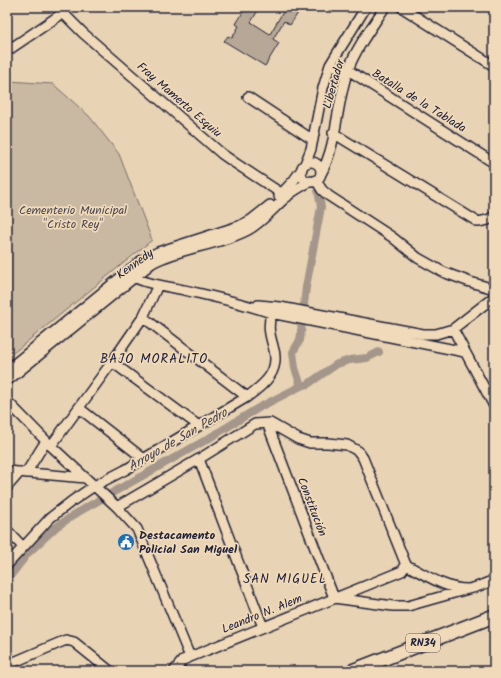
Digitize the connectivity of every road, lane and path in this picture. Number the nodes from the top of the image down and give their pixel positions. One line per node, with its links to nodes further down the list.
1 (366, 7): 6 (street, Libertador)
2 (385, 7): 8 (street, Libertador)
3 (401, 7): 7 (street)
4 (65, 10): 5 (street); 15 (street, Fray Mamerto Esquiu)
5 (7, 51)
6 (330, 65): 8 (street, Batalla de la Tablada); 11 (street, Libertador)
7 (494, 66)
8 (348, 70): 10 (street, Libertador); 12 (street, Batalla de la Tablada)
9 (248, 97): 11 (street)
10 (333, 133): 14 (street, Libertador); 16 (street)
11 (313, 140): 13 (street, Libertador)
12 (494, 163)
13 (303, 166): 14 (street); 14 (street); 15 (street, Kennedy)
14 (316, 178): 15 (street, Kennedy); 20 (street)
15 (284, 195): 17 (street, Kennedy); 18 (street, Kennedy)
16 (494, 216)
17 (126, 272): 18 (street); 28 (street, Kennedy)
18 (135, 278): 19 (street); 29 (street, Kennedy)
19 (158, 285): 22 (street); 24 (street)
20 (494, 289)
21 (494, 297): 25 (street)
22 (277, 312): 23 (street); 30 (street)
23 (306, 316): 25 (street); 26 (street)
24 (143, 317): 27 (street); 30 (street)
25 (453, 329): 26 (street)
26 (465, 352): 32 (street)
27 (112, 362): 33 (street); 35 (street)
28 (7, 370)
29 (7, 381)
30 (247, 397): 35 (street)
31 (7, 402): 36 (street)
32 (494, 406)
33 (79, 408): 36 (street); 37 (street)
34 (270, 423): 38 (street); 47 (street); 51 (street, Constitución)
35 (199, 426): 37 (street)
36 (49, 444): 40 (street); 41 (street)
37 (144, 459): 43 (street)
38 (199, 459): 44 (street); 53 (street)
39 (7, 471): 40 (street)
40 (23, 472): 41 (street); 42 (street)
41 (86, 478): 43 (street)
42 (7, 487)
43 (97, 489): 44 (street); 46 (street)
44 (118, 507): 54 (street)
45 (7, 530): 46 (street)
46 (23, 547): 48 (street)
47 (406, 565): 50 (street); 51 (street, Leandro N. Alem)
48 (7, 566)
49 (494, 580): 50 (street)
50 (468, 590): 51 (street)
51 (334, 598): 53 (street, Leandro N. Alem)
52 (494, 616): 58 (highway, RN34)
53 (264, 627): 54 (street, Leandro N. Alem)
54 (190, 657): 57 (street, Leandro N. Alem)
55 (7, 666): 56 (street)
56 (110, 671)
57 (174, 671)
58 (352, 671)

